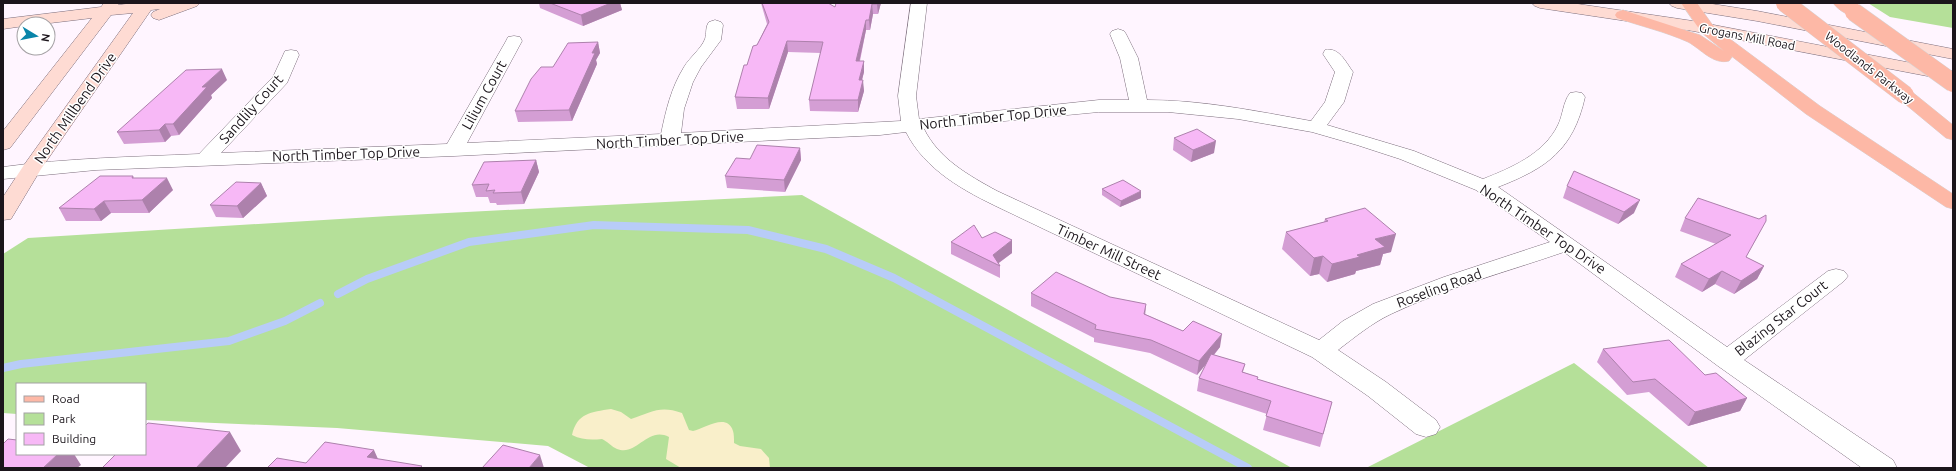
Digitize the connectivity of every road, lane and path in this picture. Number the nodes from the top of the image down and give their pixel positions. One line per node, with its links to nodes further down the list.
1 (84, 3): 12 (main road)
2 (172, 3): 8 (main road)
3 (192, 3): 19 (main road)
4 (920, 3): 30 (street, Timber Mill Street)
5 (1540, 3): 11 (main road, Grogans Mill Road)
6 (1785, 3): 32 (main road, Woodlands Parkway, bridge)
7 (1686, 4): 17 (main road); 24 (main road, Grogans Mill Road)
8 (129, 5): 10 (main road); 18 (main road); 19 (main road, North Millbend Drive)
9 (1847, 7): 26 (main road, bridge)
10 (56, 16)
11 (1623, 16): 17 (main road, Grogans Mill Road); 29 (main road)
12 (3, 17)
13 (16, 22): 15 (main road)
14 (56, 22): 18 (main road)
15 (3, 24)
16 (715, 25): 33 (street)
17 (1708, 30): 25 (main road, Grogans Mill Road); 29 (main road)
18 (90, 31): 34 (main road)
19 (128, 32): 37 (main road, North Millbend Drive)
20 (1118, 34): 28 (street)
21 (514, 41): 35 (street, Lilium Court)
22 (291, 54): 36 (street, Sandlily Court)
23 (1331, 54): 31 (street)
24 (1953, 54)
25 (1953, 76)
26 (1953, 83)
27 (1576, 97): 39 (street)
28 (1139, 105): 30 (street, North Timber Top Drive); 31 (street, North Timber Top Drive)
29 (1813, 110): 40 (main road)
30 (912, 126): 33 (street, North Timber Top Drive); 44 (street, Timber Mill Street)
31 (1315, 127): 39 (street, North Timber Top Drive)
32 (1953, 134)
33 (670, 140): 35 (street, North Timber Top Drive)
34 (3, 144)
35 (454, 150): 36 (street, North Timber Top Drive)
36 (204, 160): 37 (street, North Timber Top Drive)
37 (31, 169): 38 (street, North Timber Top Drive); 41 (main road, North Millbend Drive)
38 (3, 173)
39 (1483, 186): 42 (street, North Timber Top Drive)
40 (1953, 203)
41 (3, 214)
42 (1567, 244): 44 (street, Roseling Road); 45 (street, North Timber Top Drive)
43 (1836, 276): 45 (street, Blazing Star Court)
44 (1321, 351): 46 (street, Timber Mill Street)
45 (1727, 360): 47 (street, North Timber Top Drive)
46 (1426, 427)
47 (1883, 468)

